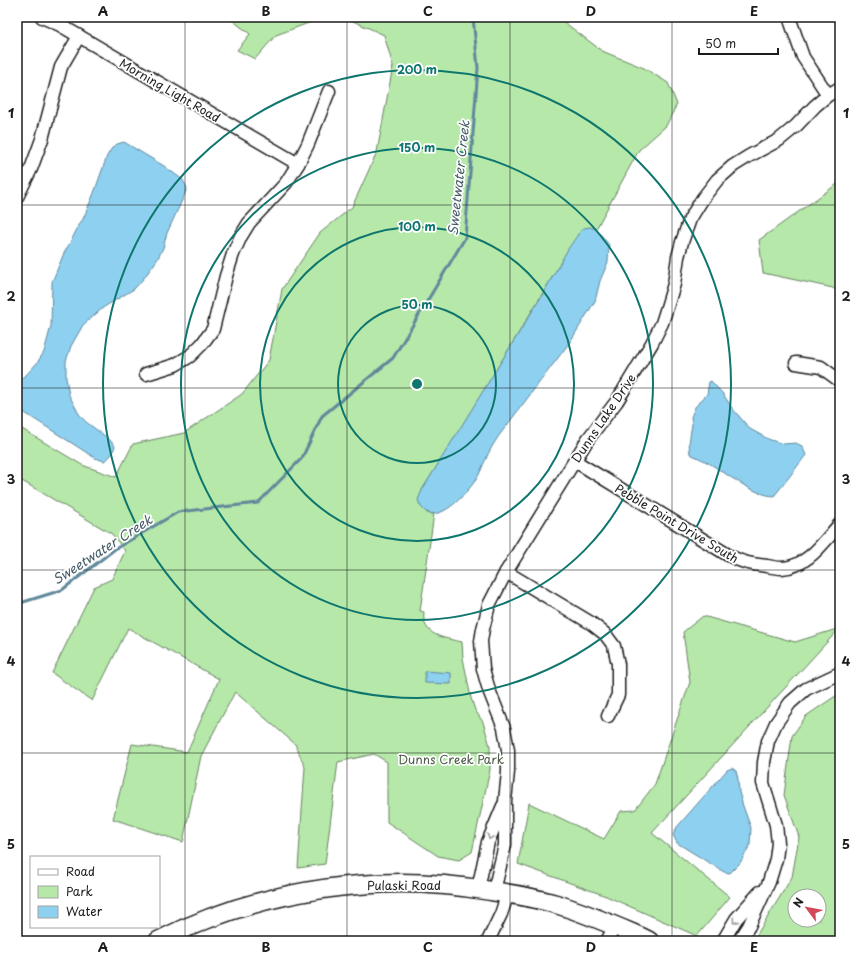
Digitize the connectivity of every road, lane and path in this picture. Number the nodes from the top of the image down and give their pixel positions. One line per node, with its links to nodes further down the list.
1 (42, 17): 3 (street, Morning Light Road)
2 (789, 17): 6 (street)
3 (79, 36): 7 (street, Morning Light Road); 8 (street)
4 (840, 88): 6 (street, Dunns Lake Drive)
5 (328, 91): 7 (street)
6 (828, 95): 12 (street, Dunns Lake Drive)
7 (298, 164): 10 (street)
8 (17, 197)
9 (796, 363): 11 (street)
10 (146, 374)
11 (840, 381)
12 (575, 461): 13 (street, Pebble Point Drive South); 14 (street, Dunns Lake Drive)
13 (840, 524)
14 (506, 572): 16 (street); 17 (street, Dunns Lake Drive)
15 (840, 673): 18 (street)
16 (608, 716)
17 (505, 801): 19 (street); 19 (street, one-way to 19)
18 (769, 882): 24 (street, one-way to 24); 25 (street)
19 (493, 891): 20 (main road, Pulaski Road); 21 (main road, Pulaski Road); 22 (street)
20 (611, 933): 23 (main road, Pulaski Road)
21 (158, 941)
22 (488, 941)
23 (649, 941)
24 (723, 941)
25 (740, 941)

